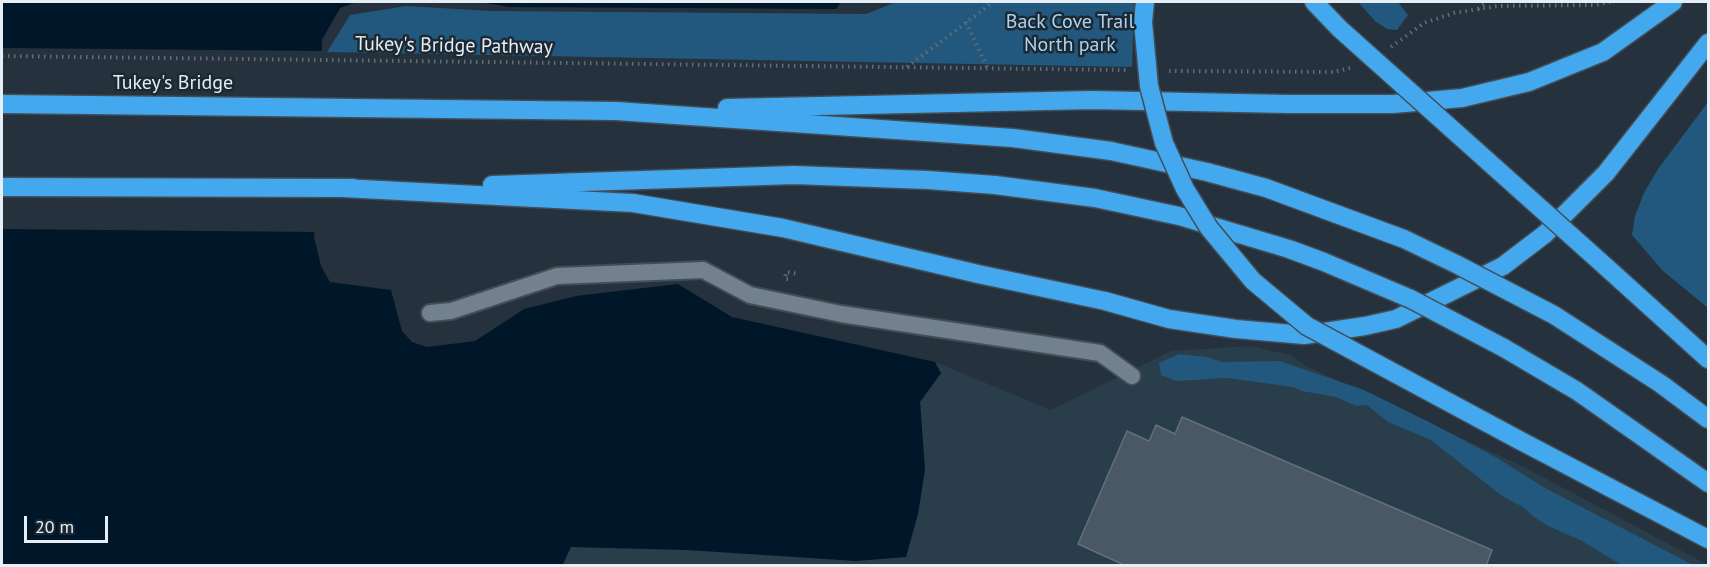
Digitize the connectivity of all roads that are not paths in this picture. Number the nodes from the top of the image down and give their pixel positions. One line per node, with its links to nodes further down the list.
1 (1145, 2): 14 (highway, bridge)
2 (1314, 2): 10 (highway, bridge)
3 (1672, 2): 6 (highway)
4 (1708, 43): 8 (highway)
5 (2, 104): 6 (highway, Tukey's Bridge)
6 (616, 111): 12 (highway, bridge)
7 (2, 187): 8 (highway)
8 (342, 188): 13 (highway, bridge)
9 (430, 313): 11 (lane)
10 (1708, 359)
11 (1132, 376)
12 (1708, 419)
13 (1708, 483)
14 (1708, 539)

